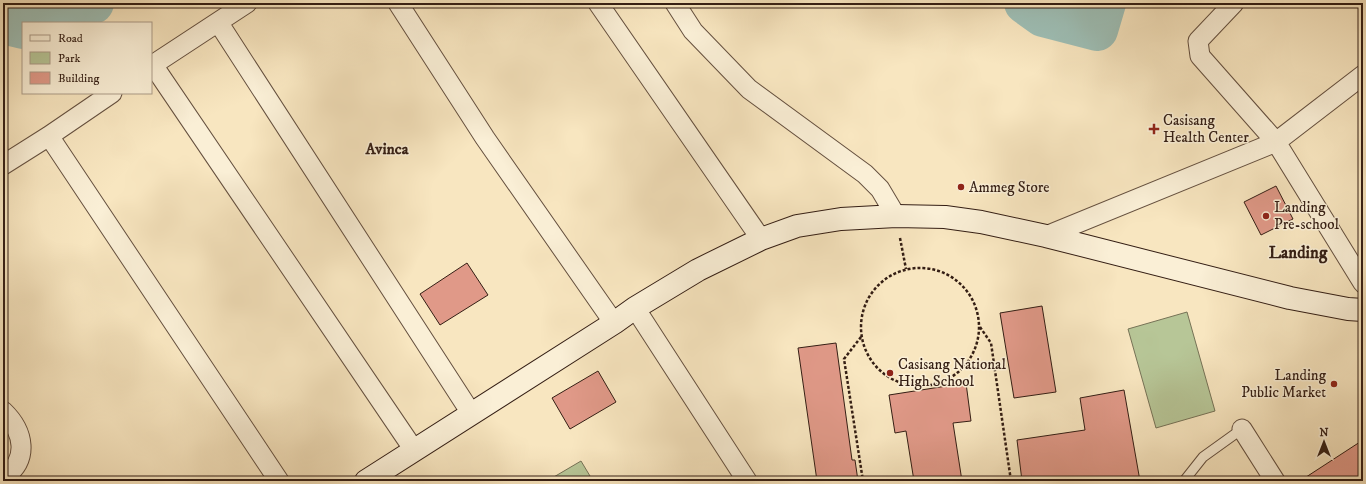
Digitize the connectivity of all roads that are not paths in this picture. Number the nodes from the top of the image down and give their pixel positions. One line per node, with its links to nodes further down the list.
1 (247, 3): 6 (street)
2 (398, 3): 19 (street)
3 (598, 3): 15 (street)
4 (675, 3): 13 (street)
5 (1234, 3): 11 (street)
6 (218, 22): 7 (street); 21 (street)
7 (152, 66): 23 (street)
8 (1363, 75): 11 (street)
9 (111, 94): 10 (street)
10 (49, 136): 12 (street); 25 (street)
11 (1276, 142): 14 (street); 16 (street)
12 (3, 165)
13 (896, 216): 14 (main road); 15 (main road)
14 (1046, 236): 18 (main road)
15 (761, 239): 17 (main road)
16 (1363, 283)
17 (635, 308): 19 (main road); 27 (street)
18 (1363, 310)
19 (614, 323): 21 (main road)
20 (3, 411): 24 (street)
21 (471, 413): 23 (main road)
22 (1242, 429): 28 (lane); 29 (street)
23 (414, 450): 26 (main road)
24 (3, 478)
25 (279, 481)
26 (366, 481)
27 (747, 481)
28 (1184, 481)
29 (1275, 481)

